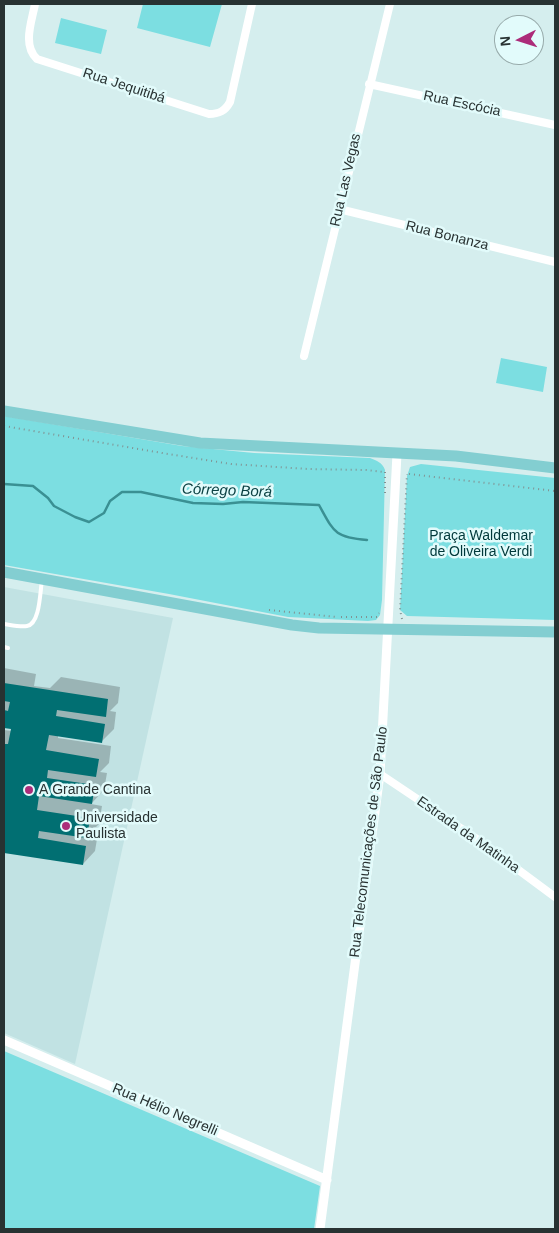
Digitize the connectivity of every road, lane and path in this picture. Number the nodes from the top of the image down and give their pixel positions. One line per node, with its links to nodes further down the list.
1 (35, 4): 2 (street, Rua Jequitibá)
2 (252, 4)
3 (390, 4): 4 (street, Rua Las Vegas)
4 (369, 84): 5 (street, Rua Escócia); 6 (street, Rua Las Vegas)
5 (555, 125)
6 (339, 210): 7 (street, Rua Bonanza); 8 (street, Rua Las Vegas)
7 (555, 262)
8 (304, 356)
9 (4, 411): 11 (main road)
10 (4, 426): 13 (path)
11 (397, 454): 12 (main road); 14 (street, Rua Telecomunicações de São Paulo)
12 (555, 468)
13 (385, 472): 14 (path); 16 (path)
14 (396, 473): 23 (street, Rua Telecomunicações de São Paulo)
15 (555, 491): 21 (path)
16 (385, 500)
17 (4, 572): 18 (main road)
18 (42, 579): 22 (lane); 23 (main road)
19 (261, 609): 20 (path)
20 (379, 612)
21 (402, 619)
22 (4, 624)
23 (388, 629): 24 (main road); 25 (street, Rua Telecomunicações de São Paulo)
24 (555, 632)
25 (380, 774): 26 (street, Estrada da Matinha); 28 (street, Rua Telecomunicações de São Paulo)
26 (555, 897)
27 (4, 1040): 28 (street, Rua Hélio Negrelli)
28 (327, 1180): 29 (street, Rua Telecomunicações de São Paulo)
29 (320, 1229)

